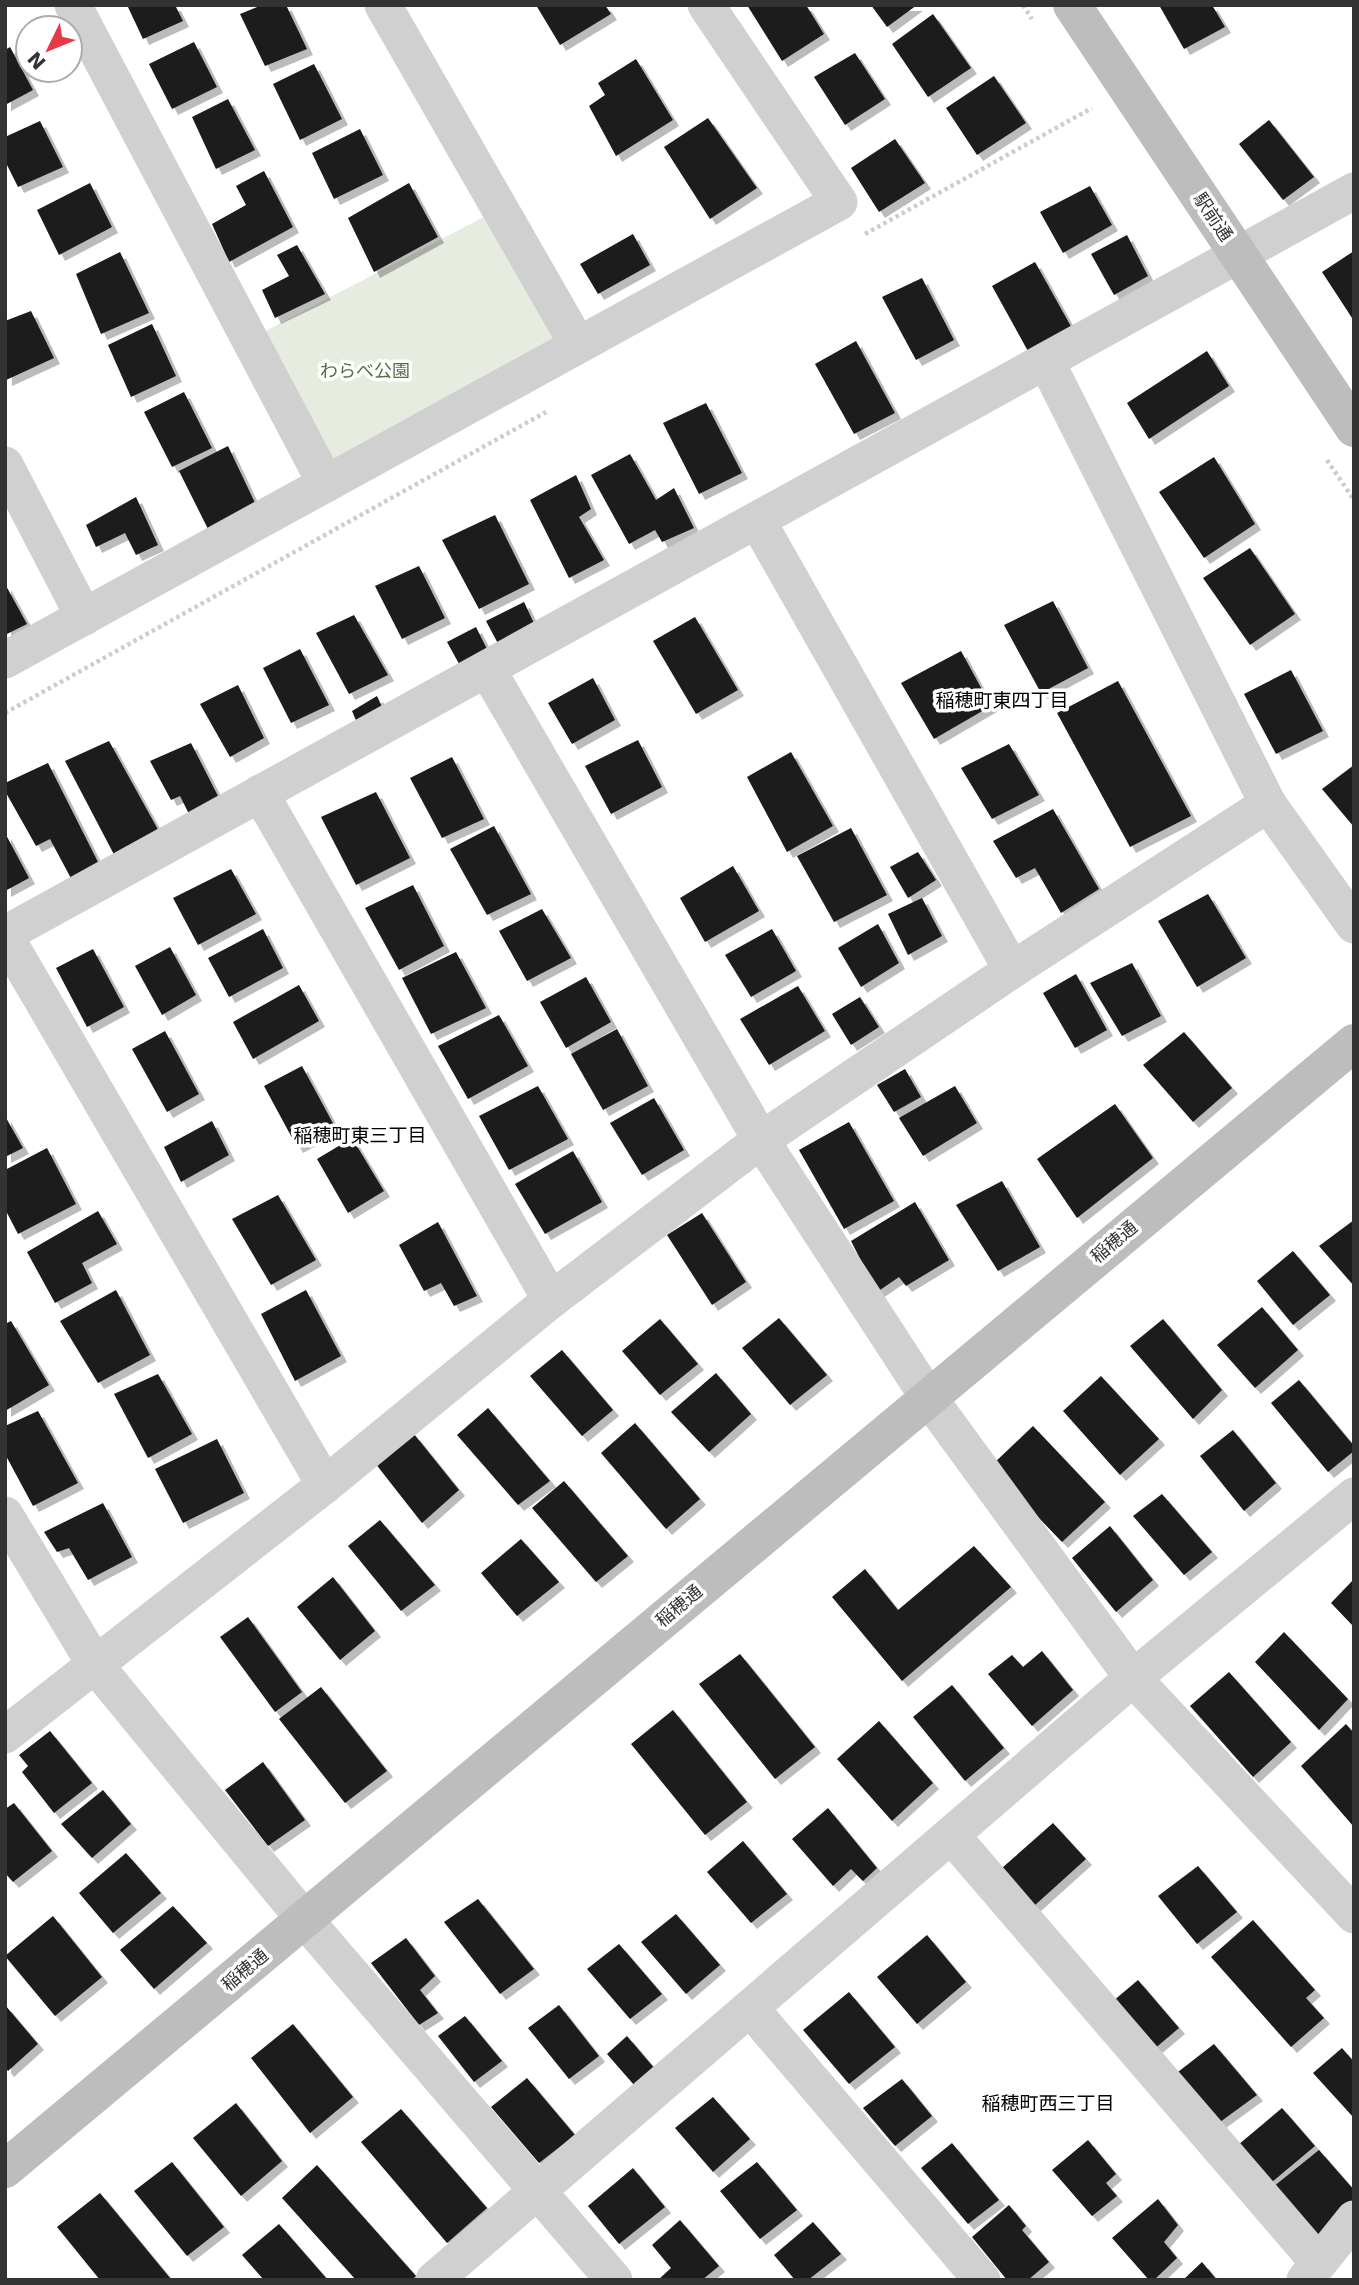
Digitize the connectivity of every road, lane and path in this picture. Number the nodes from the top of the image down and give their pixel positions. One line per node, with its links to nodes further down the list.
1 (73, 5): 11 (street)
2 (383, 5): 7 (street)
3 (706, 5): 7 (street)
4 (1072, 5): 6 (street, 駅前通)
5 (1354, 191): 6 (street)
6 (1238, 255): 8 (street); 9 (street, 駅前通)
7 (578, 345): 11 (street)
8 (1046, 360): 12 (street); 17 (street)
9 (1354, 428)
10 (5, 465): 13 (street)
11 (326, 484): 13 (street)
12 (757, 520): 15 (street); 20 (street)
13 (84, 617): 14 (street)
14 (5, 660)
15 (487, 669): 16 (street); 22 (street)
16 (260, 793): 19 (street); 23 (street)
17 (1268, 804): 18 (street); 20 (street)
18 (1354, 925)
19 (5, 935): 25 (street)
20 (1012, 970): 22 (street)
21 (1354, 1043): 24 (street, 稲穂通)
22 (761, 1140): 23 (street); 24 (street)
23 (551, 1300): 25 (street)
24 (928, 1398): 29 (street); 33 (street, 稲穂通)
25 (325, 1485): 28 (street)
26 (1354, 1496): 29 (street)
27 (5, 1516): 28 (street)
28 (96, 1666): 30 (street); 33 (street)
29 (1133, 1678): 31 (street); 32 (street)
30 (5, 1735)
31 (951, 1835): 34 (street); 38 (street)
32 (1354, 1915)
33 (305, 1920): 35 (street, 稲穂通); 36 (street)
34 (750, 2008): 36 (street); 41 (street)
35 (5, 2169)
36 (538, 2192): 39 (street); 40 (street)
37 (1354, 2219): 38 (street)
38 (1312, 2271)
39 (434, 2280)
40 (614, 2280)
41 (982, 2280)

